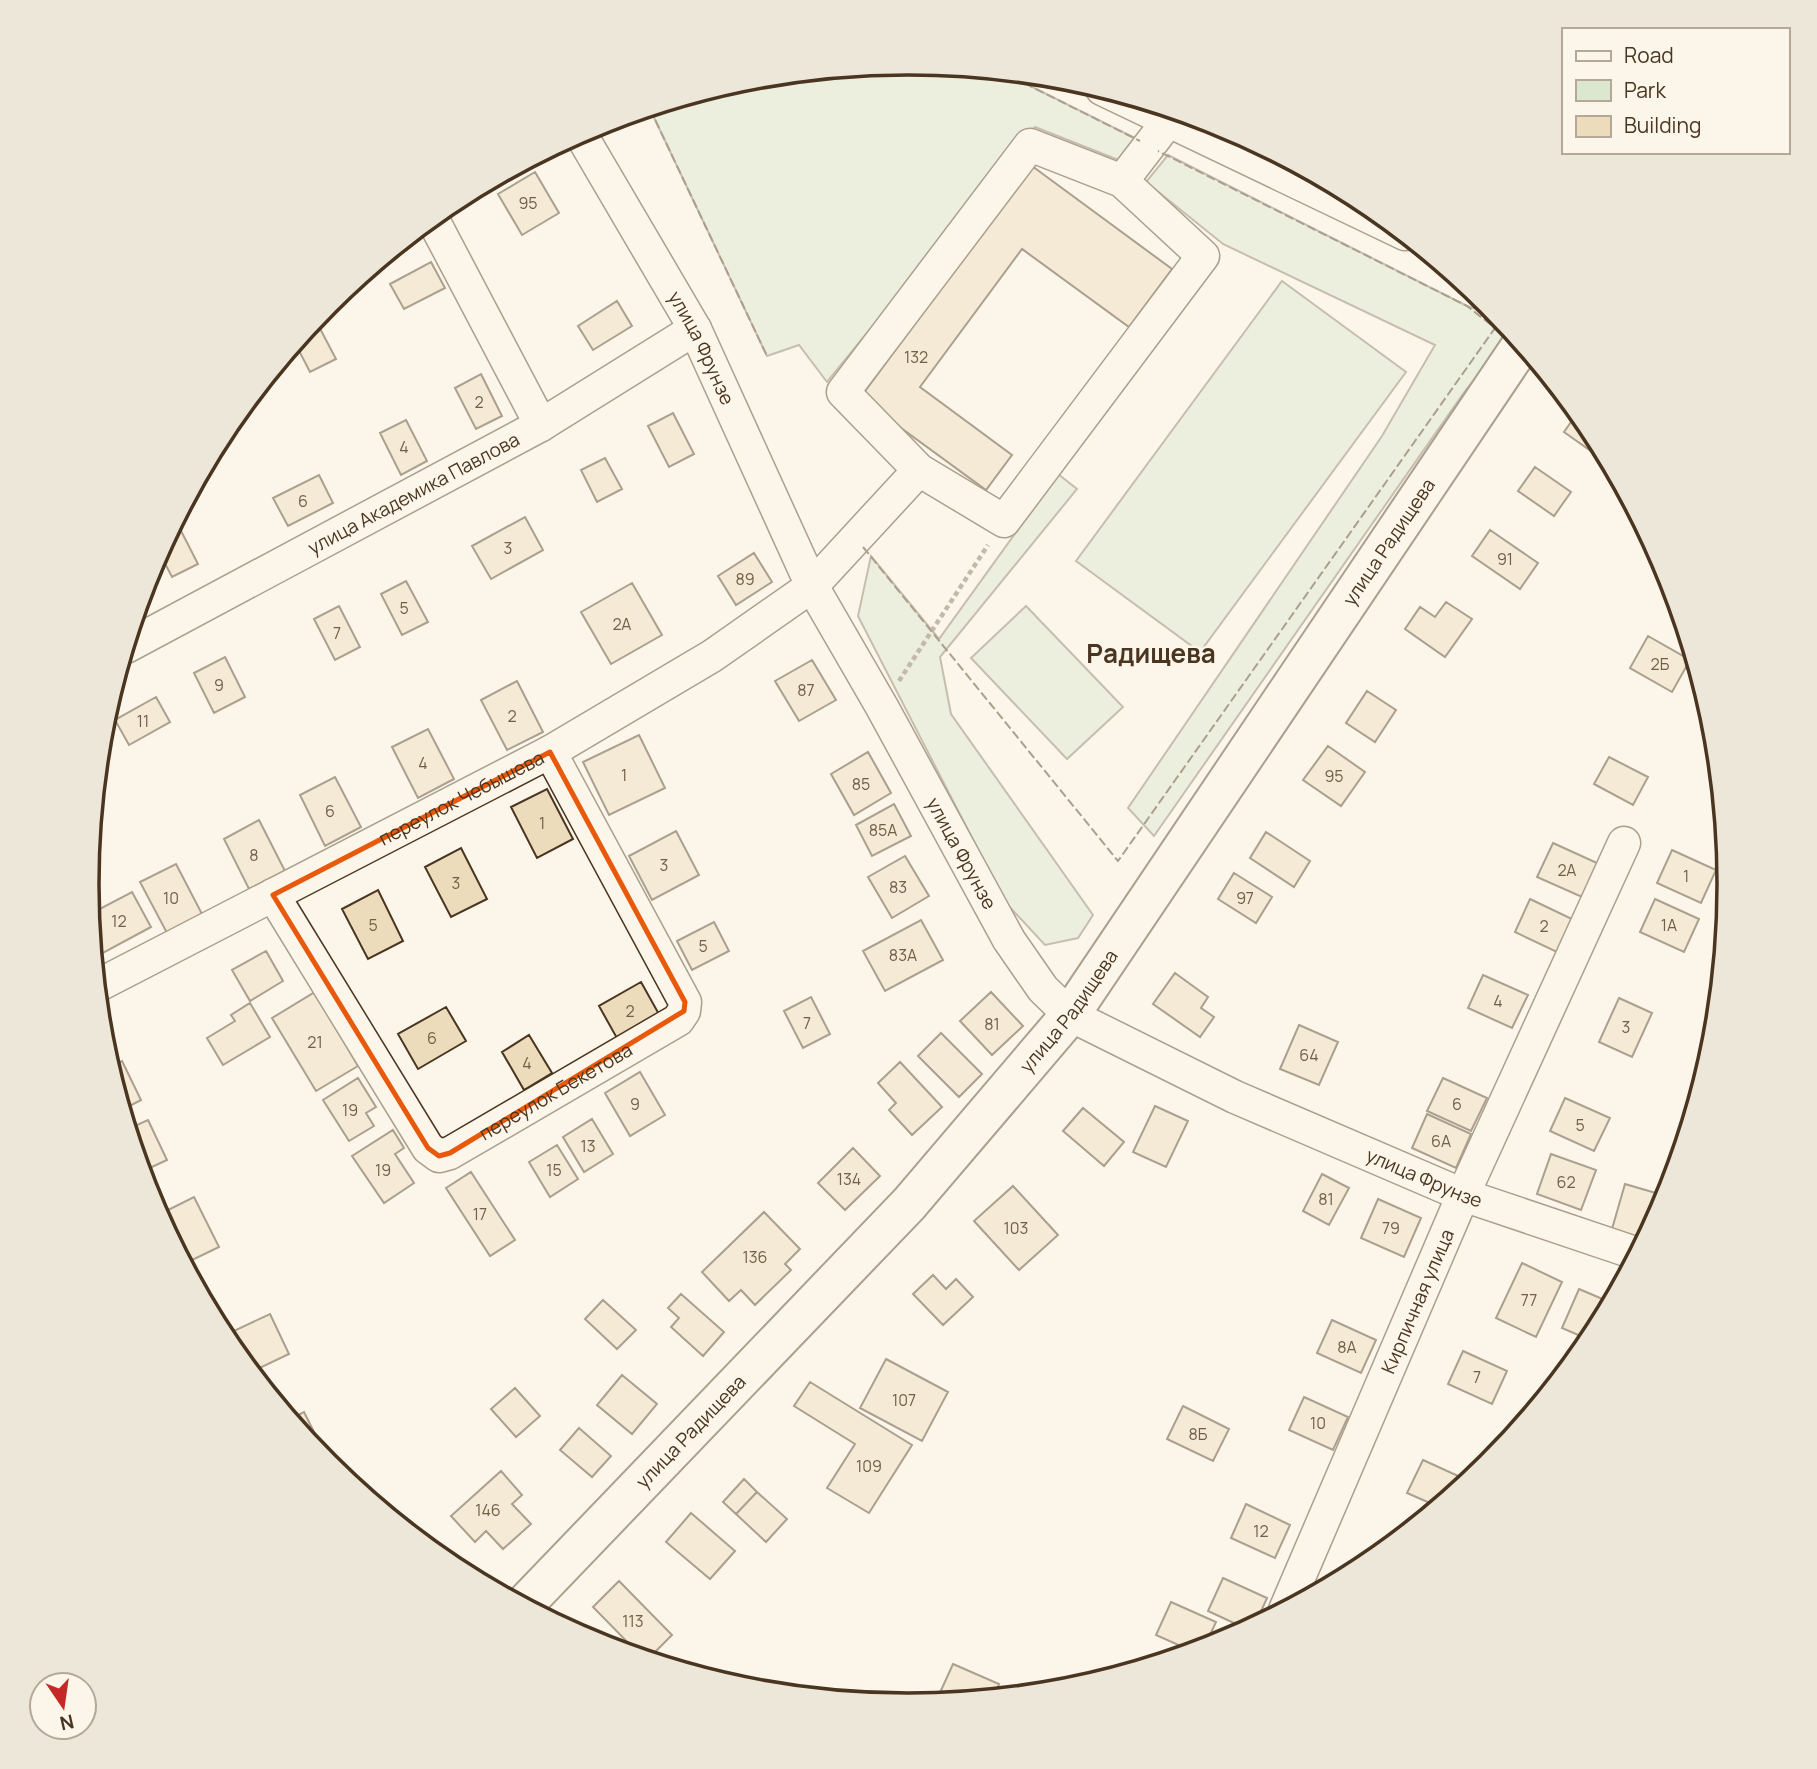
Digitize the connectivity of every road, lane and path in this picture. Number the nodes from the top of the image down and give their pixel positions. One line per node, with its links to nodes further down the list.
1 (1155, 114): 2 (street)
2 (1168, 120): 4 (street); 5 (street)
3 (586, 143): 7 (street, улица Фрунзе)
4 (1303, 179)
5 (1122, 181): 10 (street); 11 (street)
6 (437, 227): 9 (street)
7 (695, 329): 9 (street, улица Академика Павлова); 12 (street, улица Фрунзе)
8 (1517, 351): 19 (main road, улица Радищева)
9 (541, 425): 13 (street, улица Академика Павлова)
10 (919, 470): 11 (street); 12 (street, переулок Чебышева)
11 (1003, 521): 14 (path)
12 (812, 586): 14 (street, улица Фрунзе); 15 (street, переулок Чебышева)
13 (137, 641)
14 (882, 707): 19 (street, улица Фрунзе)
15 (550, 752): 17 (street, переулок Чебышева); 17 (street, переулок Бекетова)
16 (1624, 843): 20 (street, Кирпичная улица)
17 (273, 895): 18 (street, переулок Чебышева)
18 (105, 982)
19 (1070, 1015): 20 (street, улица Фрунзе); 23 (main road, улица Радищева)
20 (1463, 1195): 21 (street, улица Фрунзе); 22 (street, Кирпичная улица)
21 (1629, 1251)
22 (1291, 1597)
23 (529, 1598)

